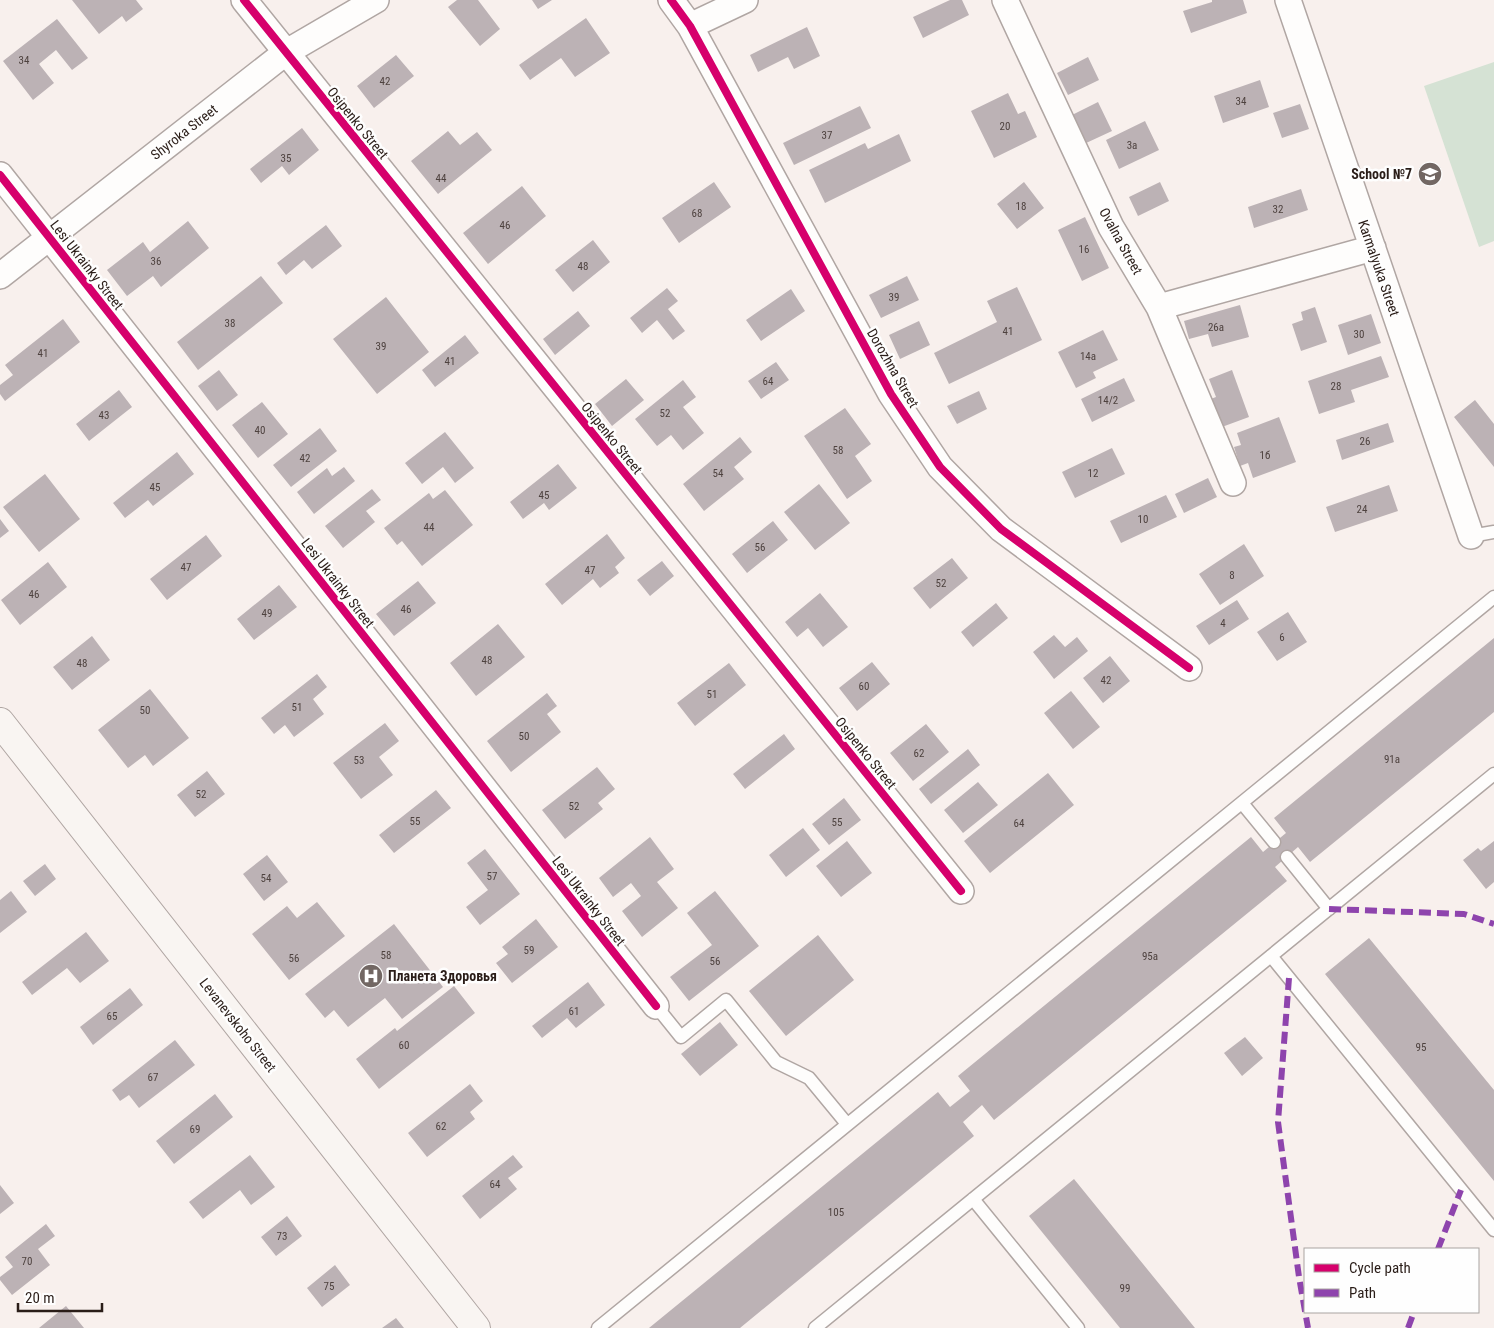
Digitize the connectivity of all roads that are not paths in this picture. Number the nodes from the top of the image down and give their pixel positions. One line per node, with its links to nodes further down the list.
1 (244, 0): 8 (street, Osipenko Street)
2 (376, 0): 8 (street, Shyroka Street)
3 (671, 0): 7 (street, Dorozhna Street)
4 (744, 0): 7 (street)
5 (1005, 0): 13 (street, Ovalna Street)
6 (1288, 0): 11 (street, Karmalyuka Street)
7 (690, 26): 17 (street, Dorozhna Street)
8 (285, 53): 10 (street, Shyroka Street); 23 (street, Osipenko Street)
9 (0, 174): 10 (street, Lesi Ukrainky Street)
10 (50, 238): 12 (street, Shyroka Street); 26 (street, Lesi Ukrainky Street)
11 (1373, 248): 13 (street); 15 (street, Karmalyuka Street)
12 (0, 276)
13 (1158, 307): 14 (street, Ovalna Street)
14 (1232, 483)
15 (1483, 534)
16 (1494, 597): 20 (lane)
17 (1189, 668)
18 (0, 722): 30 (street, Levanevskoho Street)
19 (1494, 774): 24 (lane)
20 (1242, 802): 21 (lane); 27 (lane)
21 (1274, 842)
22 (1287, 857): 24 (lane)
23 (961, 891)
24 (1328, 908): 25 (lane)
25 (1271, 956): 28 (lane); 29 (lane)
26 (656, 1006): 27 (lane)
27 (847, 1124): 31 (lane)
28 (973, 1199): 32 (lane); 33 (lane)
29 (1494, 1230)
30 (476, 1328)
31 (598, 1328)
32 (815, 1328)
33 (1078, 1328)

